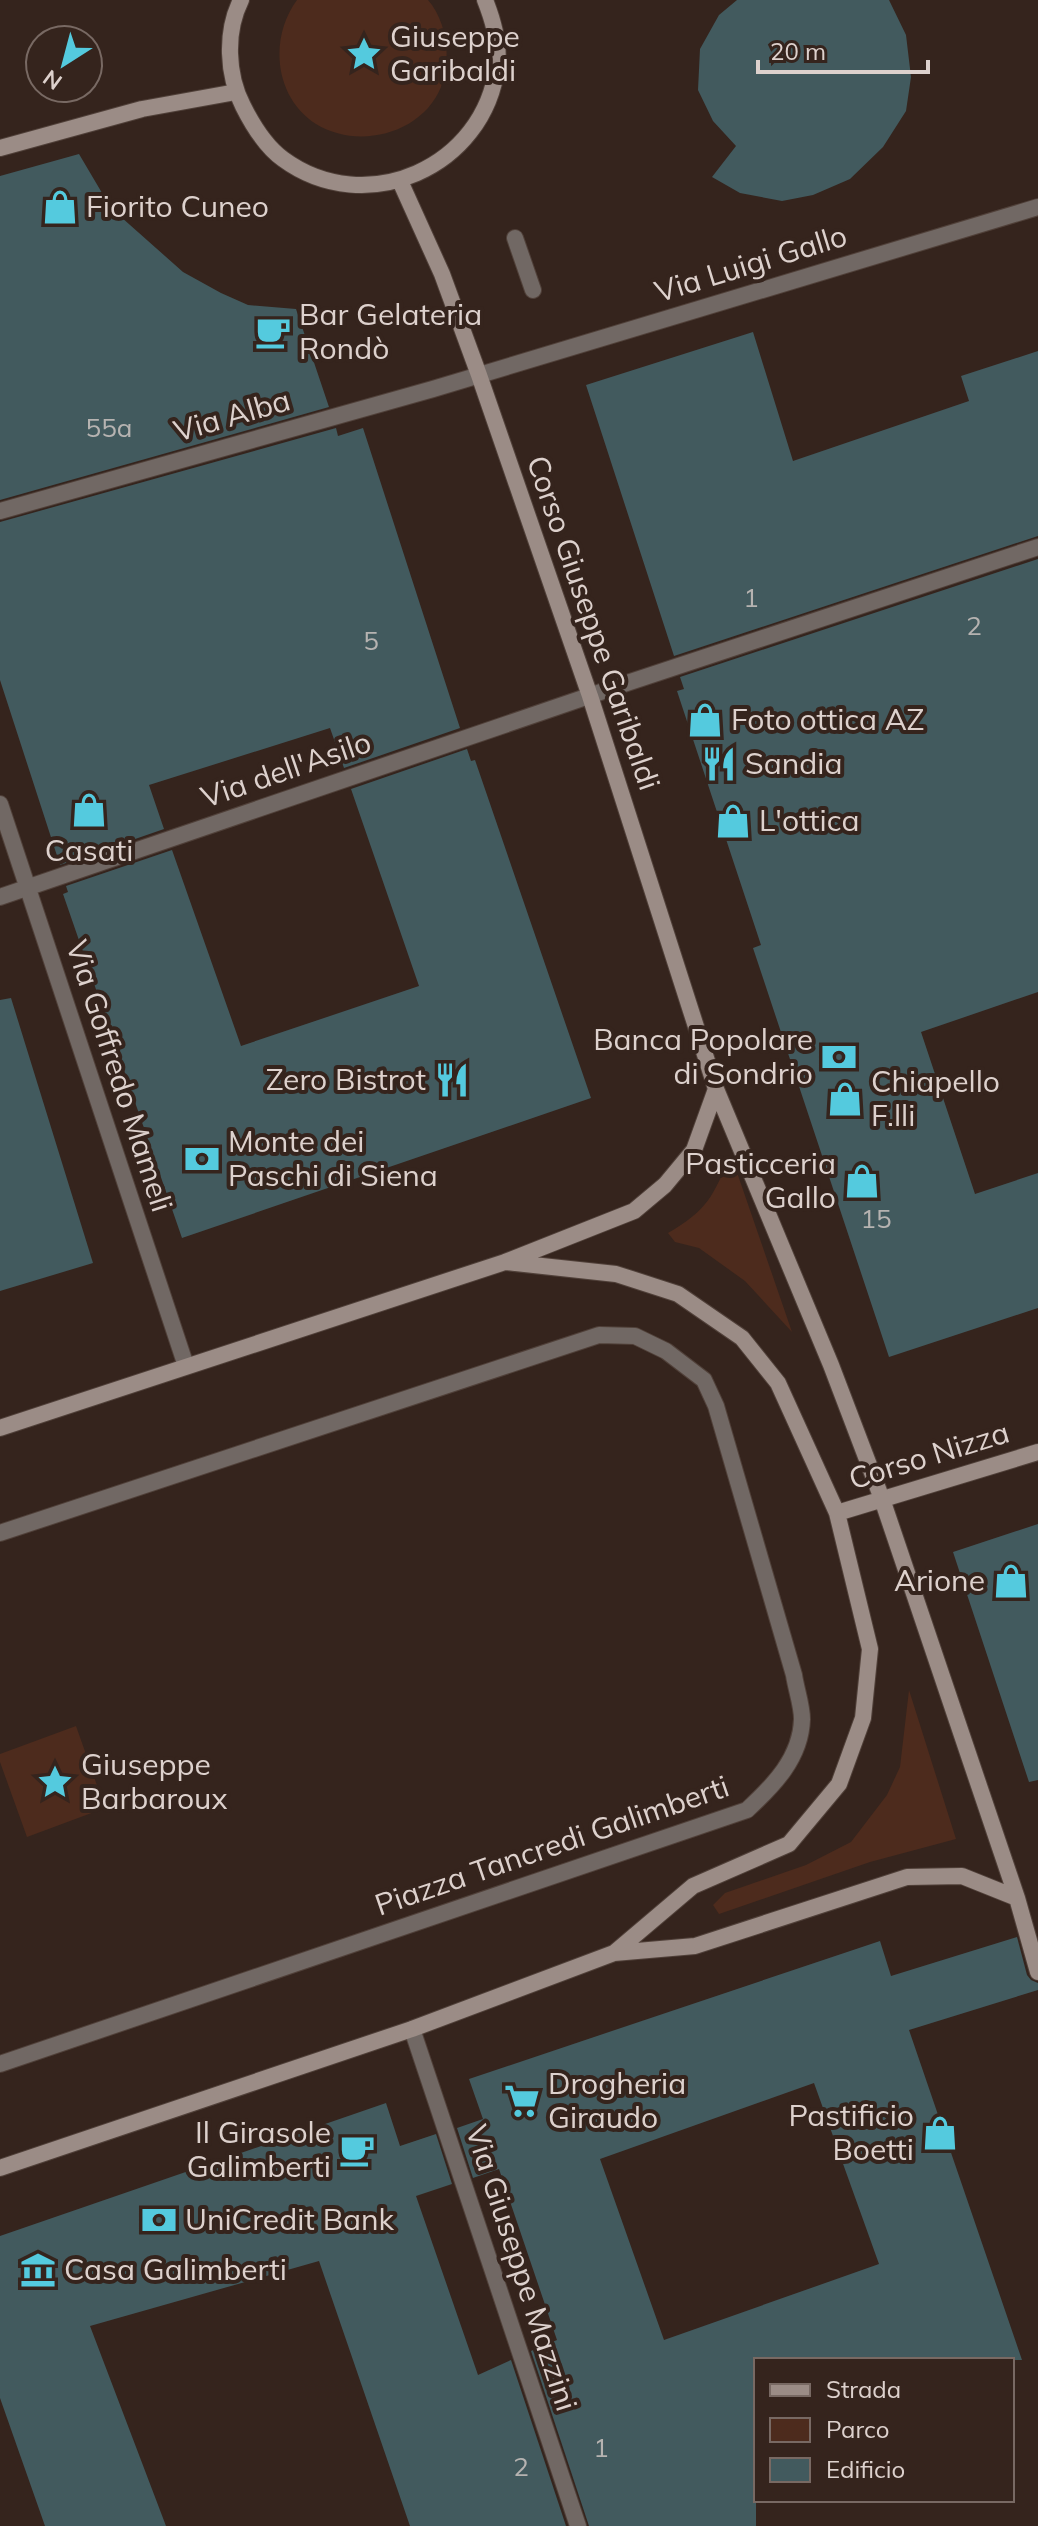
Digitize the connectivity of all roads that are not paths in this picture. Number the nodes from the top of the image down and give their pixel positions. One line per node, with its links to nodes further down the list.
1 (241, 0): 3 (street)
2 (485, 0): 5 (street)
3 (236, 92): 4 (street); 5 (street)
4 (0, 148)
5 (400, 181): 9 (street, Corso Giuseppe Garibaldi)
6 (1038, 207): 9 (street, Via Luigi Gallo)
7 (515, 238): 8 (street)
8 (533, 290)
9 (479, 375): 10 (street, Via Alba); 12 (street, Corso Giuseppe Garibaldi)
10 (0, 511)
11 (1038, 547): 12 (street, Via dell'Asilo)
12 (590, 696): 14 (street, Via dell'Asilo); 16 (street, Corso Giuseppe Garibaldi)
13 (0, 804): 14 (street, Via Goffredo Mameli)
14 (28, 887): 15 (street, Via dell'Asilo); 18 (street, Via Goffredo Mameli)
15 (0, 897)
16 (716, 1089): 17 (street); 21 (street)
17 (505, 1262): 18 (street); 22 (street)
18 (186, 1366): 19 (street)
19 (0, 1428)
20 (1038, 1452): 21 (street, Corso Nizza)
21 (882, 1499): 22 (street, Corso Nizza); 24 (street)
22 (837, 1513): 25 (street)
23 (0, 1533): 28 (street, Piazza Tancredi Galimberti)
24 (1017, 1898): 25 (street); 26 (street)
25 (614, 1953): 27 (street)
26 (1038, 1972)
27 (412, 2029): 29 (street); 30 (street, Via Giuseppe Mazzini)
28 (0, 2064)
29 (0, 2168)
30 (578, 2526)

